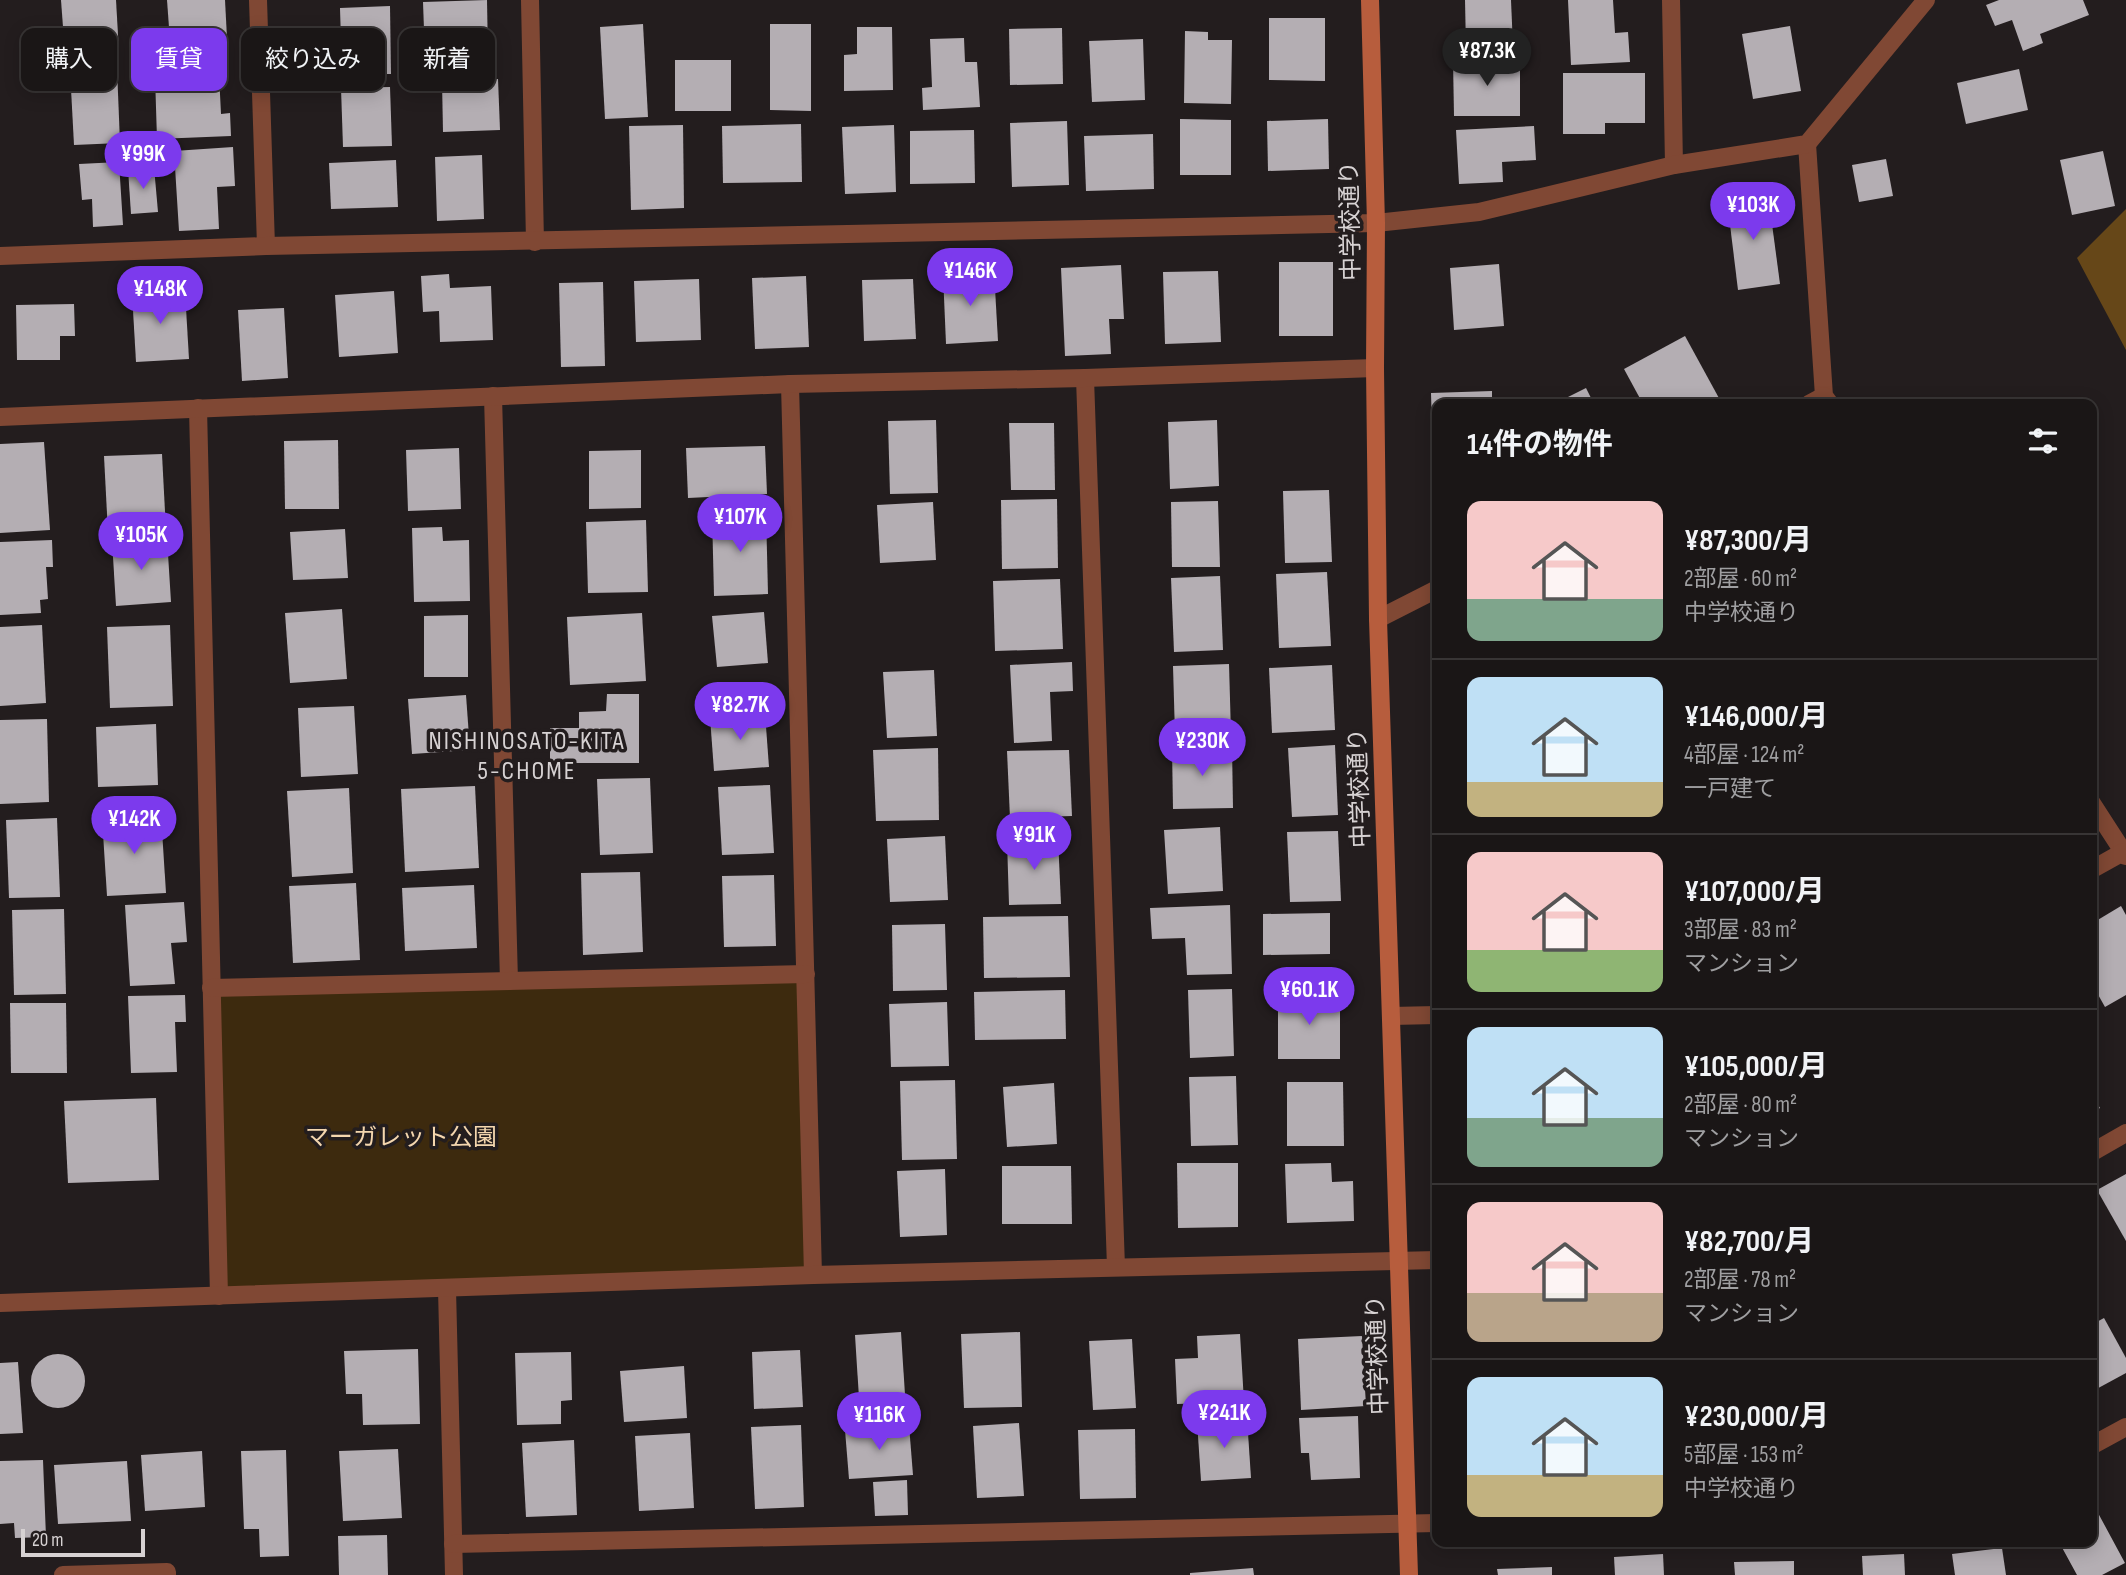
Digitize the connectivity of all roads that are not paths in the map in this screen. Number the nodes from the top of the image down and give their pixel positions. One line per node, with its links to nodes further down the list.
1 (258, 0): 10 (street)
2 (530, 0): 9 (street)
3 (1370, 0): 8 (street, 中学校通り)
4 (1671, 0): 7 (street)
5 (1926, 0): 6 (street)
6 (1807, 144): 7 (street); 16 (street)
7 (1674, 165): 8 (street)
8 (1376, 223): 9 (street); 12 (street, 中学校通り)
9 (535, 242): 10 (street)
10 (266, 246): 11 (street)
11 (0, 256)
12 (1375, 368): 13 (street); 20 (street, 中学校通り)
13 (1086, 378): 14 (street); 33 (street)
14 (790, 384): 15 (street); 24 (street)
15 (493, 396): 17 (street); 25 (street)
16 (1821, 399)
17 (198, 408): 18 (street); 26 (street)
18 (0, 417)
19 (1432, 592): 20 (street)
20 (1378, 619): 28 (street, 中学校通り)
21 (2097, 811): 22 (street)
22 (2125, 854): 23 (street)
23 (2097, 867)
24 (806, 974): 25 (street); 34 (street)
25 (509, 981): 26 (street)
26 (211, 988): 36 (street)
27 (1432, 1014): 28 (street)
28 (1391, 1016): 31 (street, 中学校通り)
29 (2126, 1133): 30 (street)
30 (2097, 1150)
31 (1399, 1260): 32 (street); 33 (street); 41 (street, 中学校通り)
32 (1432, 1260)
33 (1116, 1267): 34 (street)
34 (813, 1275): 35 (street)
35 (447, 1289): 36 (street); 42 (street)
36 (219, 1296): 37 (street)
37 (0, 1303)
38 (2126, 1427): 39 (street)
39 (2097, 1443)
40 (1432, 1523): 41 (street)
41 (1407, 1524): 42 (street); 46 (street, 中学校通り)
42 (453, 1544): 45 (street)
43 (63, 1575): 44 (street)
44 (167, 1575)
45 (454, 1575)
46 (1409, 1575)

